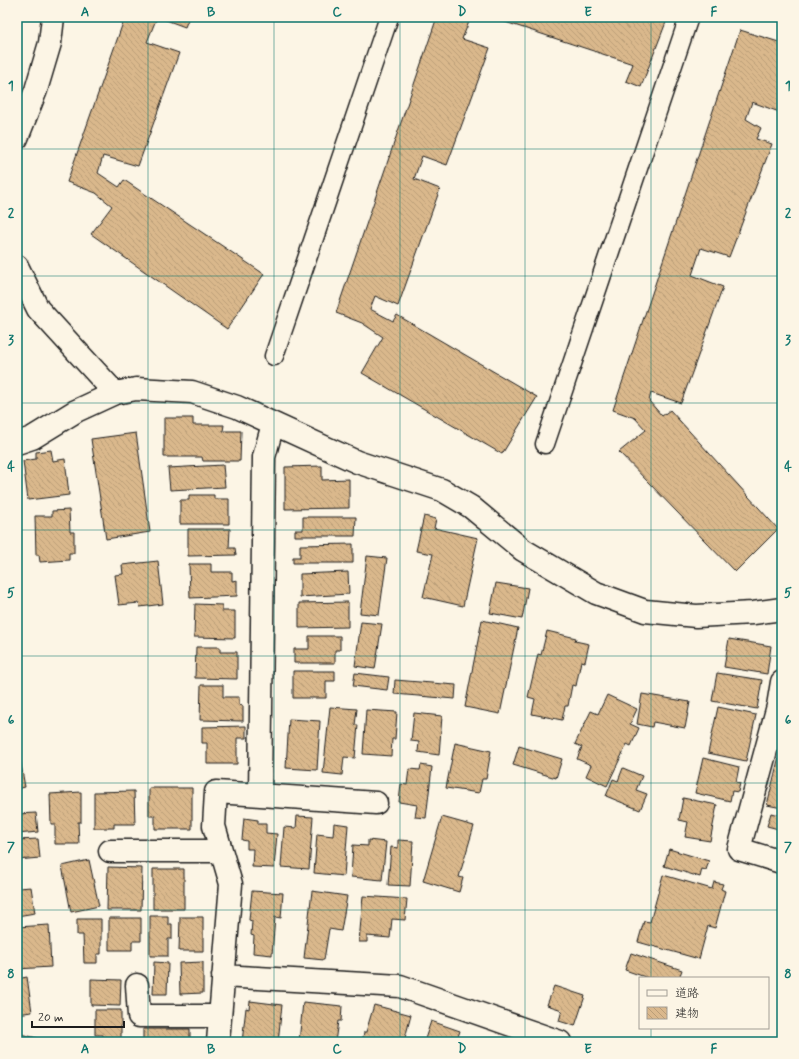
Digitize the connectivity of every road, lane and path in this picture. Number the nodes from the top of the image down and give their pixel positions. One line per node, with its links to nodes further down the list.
1 (53, 17): 4 (street)
2 (389, 17): 6 (lane)
3 (689, 17): 10 (lane)
4 (17, 138)
5 (17, 266): 7 (street)
6 (274, 356)
7 (115, 393): 8 (street); 9 (street)
8 (273, 424): 11 (street); 13 (street)
9 (17, 443)
10 (545, 444)
11 (782, 609)
12 (782, 682): 17 (street)
13 (260, 795): 14 (street); 16 (street)
14 (376, 803)
15 (110, 851): 16 (street)
16 (221, 851): 18 (street)
17 (781, 862)
18 (223, 976): 20 (street); 22 (street)
19 (137, 985): 20 (street)
20 (220, 1016): 21 (street)
21 (218, 1042)
22 (560, 1042)

